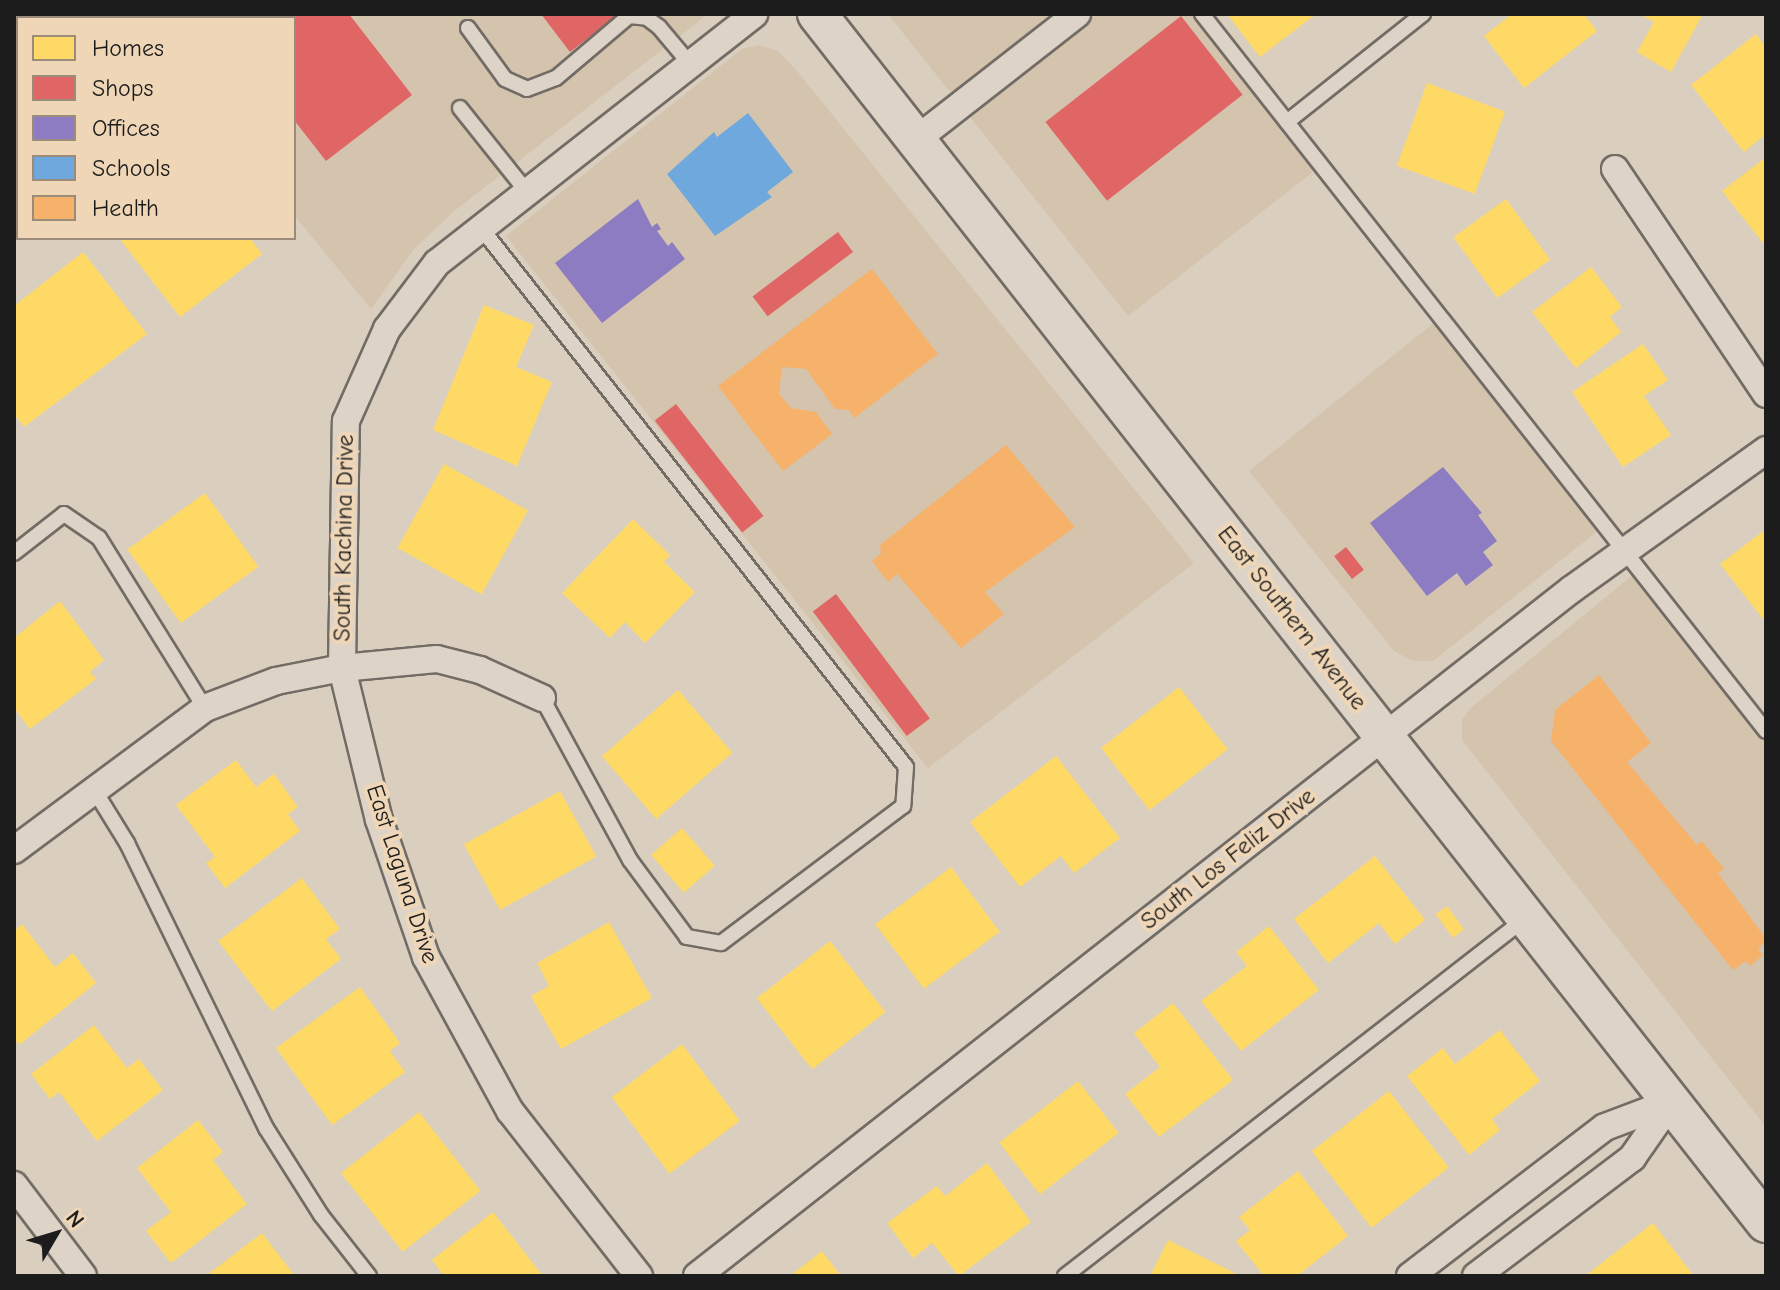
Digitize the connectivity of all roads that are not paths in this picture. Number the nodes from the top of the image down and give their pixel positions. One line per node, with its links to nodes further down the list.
1 (754, 14): 7 (street, South Kachina Drive)
2 (817, 14): 10 (main road, East Southern Avenue)
3 (1077, 14): 10 (street)
4 (1202, 14): 9 (lane)
5 (1423, 14): 9 (lane)
6 (468, 28): 7 (lane)
7 (690, 64): 12 (street, South Kachina Drive)
8 (460, 108): 12 (lane)
9 (1287, 122): 16 (lane)
10 (917, 139): 22 (main road, East Southern Avenue)
11 (1615, 169): 14 (street)
12 (527, 192): 13 (street, South Kachina Drive)
13 (481, 228): 18 (street, South Kachina Drive); 19 (lane)
14 (1766, 394)
15 (1766, 450): 16 (street, South Los Feliz Drive)
16 (1623, 550): 21 (lane); 22 (street, South Los Feliz Drive)
17 (14, 553): 20 (lane)
18 (342, 668): 19 (street); 20 (street, South Kachina Drive); 31 (street, East Laguna Drive)
19 (542, 698)
20 (205, 708): 23 (street, South Kachina Drive)
21 (1766, 731)
22 (1385, 736): 25 (main road, East Southern Avenue); 32 (street, South Los Feliz Drive)
23 (93, 788): 24 (street, South Kachina Drive); 30 (lane)
24 (14, 850)
25 (1527, 917): 26 (main road, East Southern Avenue); 33 (lane)
26 (1671, 1102): 28 (main road, East Southern Avenue); 34 (street); 35 (street)
27 (14, 1185): 29 (street)
28 (1766, 1223)
29 (83, 1276)
30 (369, 1276)
31 (639, 1276)
32 (697, 1276)
33 (1065, 1276)
34 (1410, 1276)
35 (1476, 1276)

